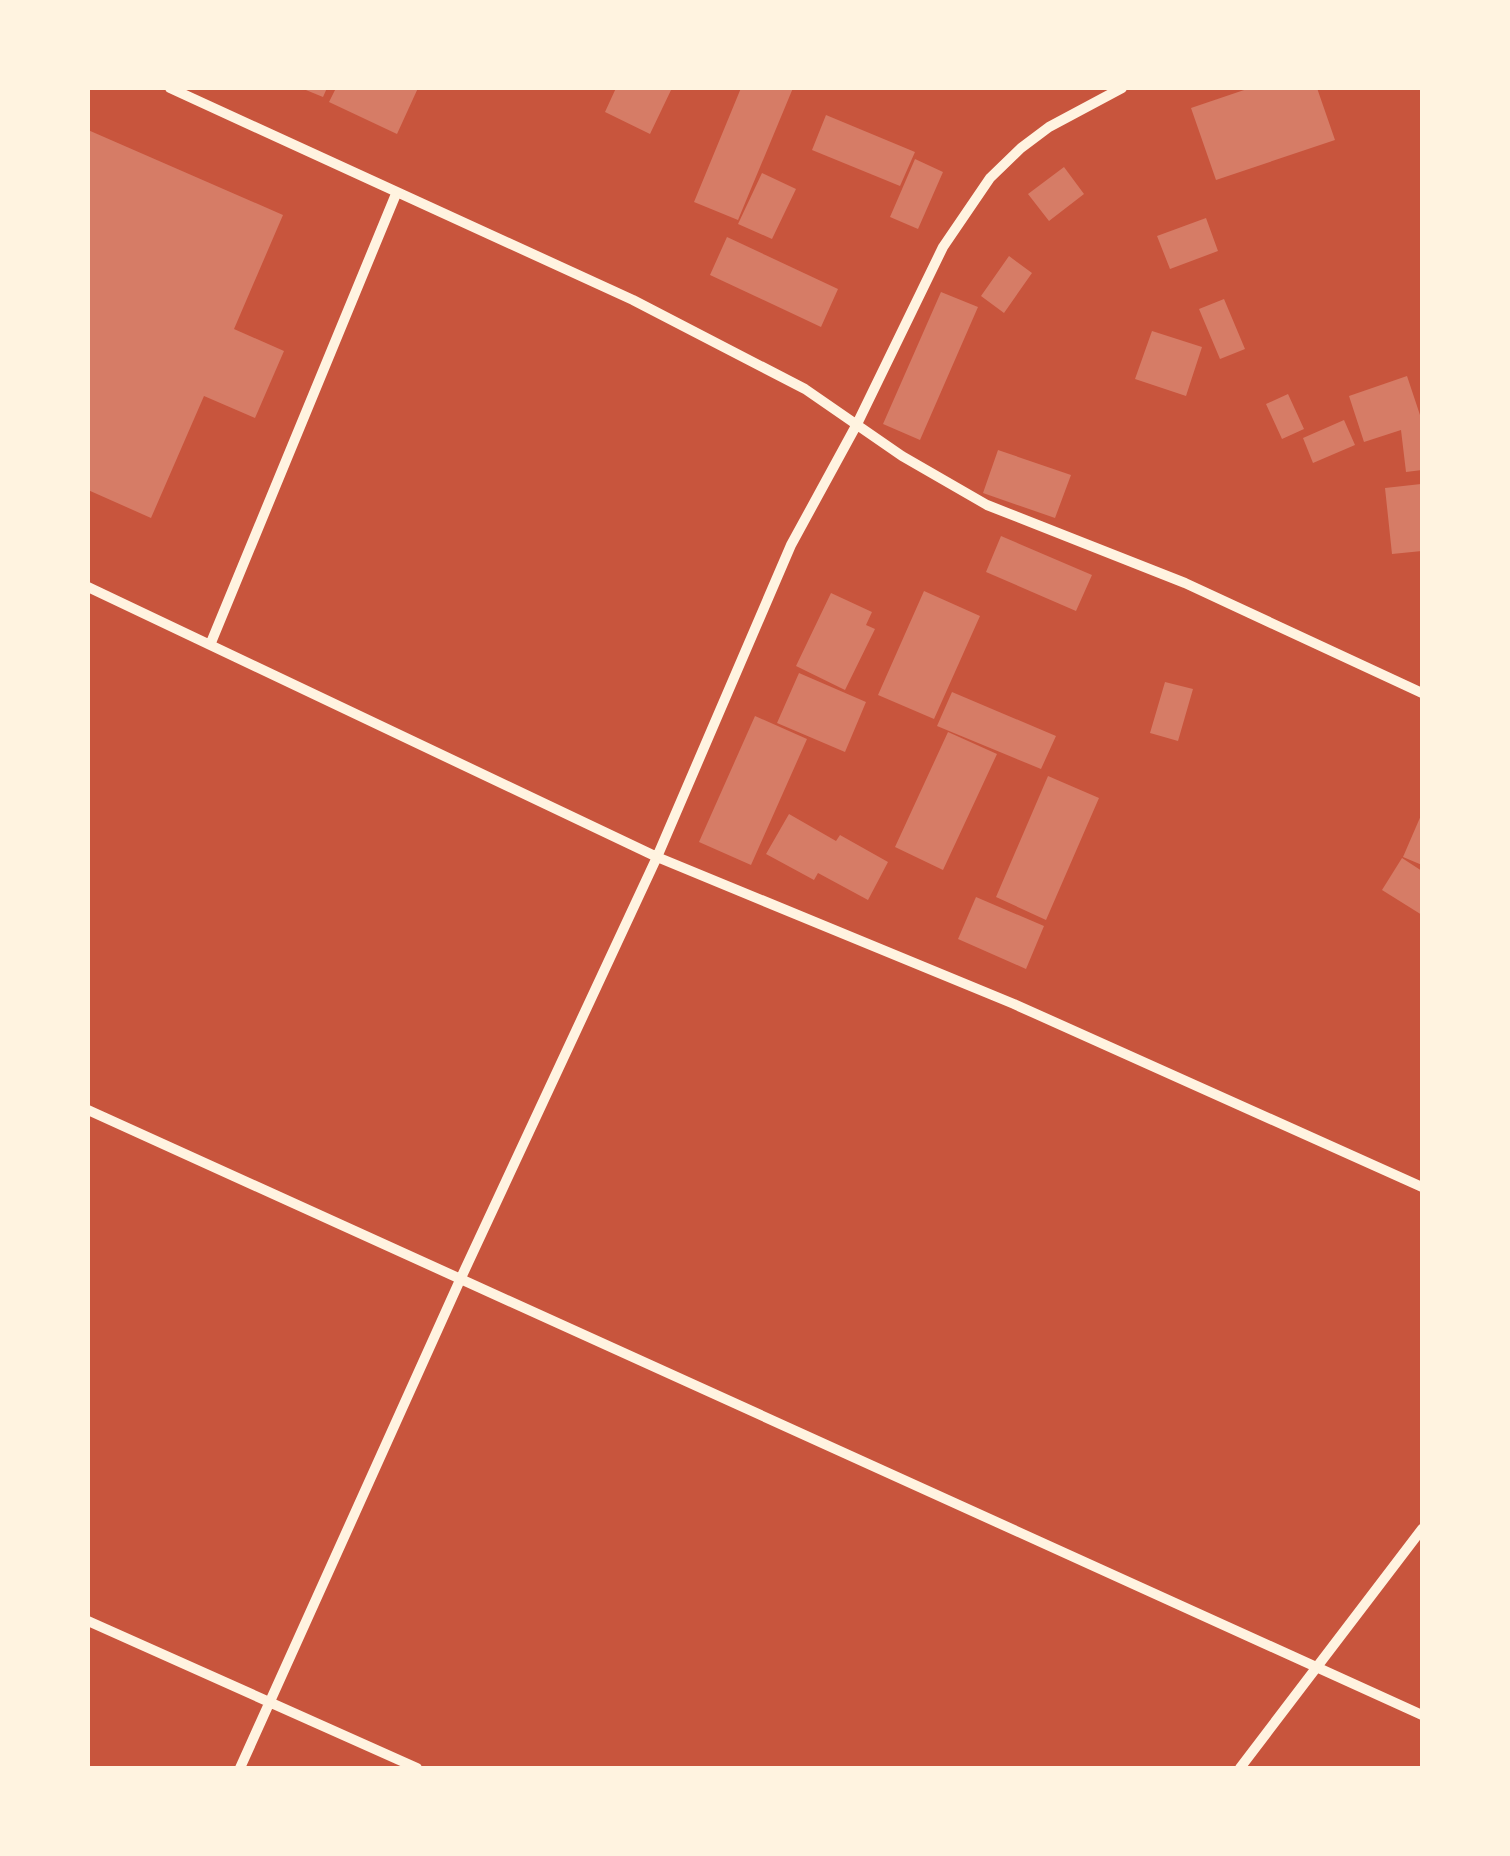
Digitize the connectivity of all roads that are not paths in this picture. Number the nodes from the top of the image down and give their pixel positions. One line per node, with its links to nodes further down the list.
1 (170, 88): 3 (street)
2 (1122, 88): 5 (street)
3 (188, 91): 4 (street)
4 (396, 194): 5 (street); 7 (street)
5 (857, 424): 8 (street); 9 (street)
6 (88, 587): 7 (street)
7 (210, 645): 9 (street)
8 (1422, 693)
9 (657, 857): 11 (street); 12 (street)
10 (88, 1110): 12 (street)
11 (1422, 1187)
12 (460, 1280): 15 (street); 16 (street)
13 (1422, 1528): 15 (street)
14 (88, 1621): 16 (street)
15 (1316, 1667): 17 (street); 20 (street)
16 (271, 1702): 18 (street); 19 (street)
17 (1422, 1715)
18 (240, 1768)
19 (417, 1768)
20 (1240, 1768)

